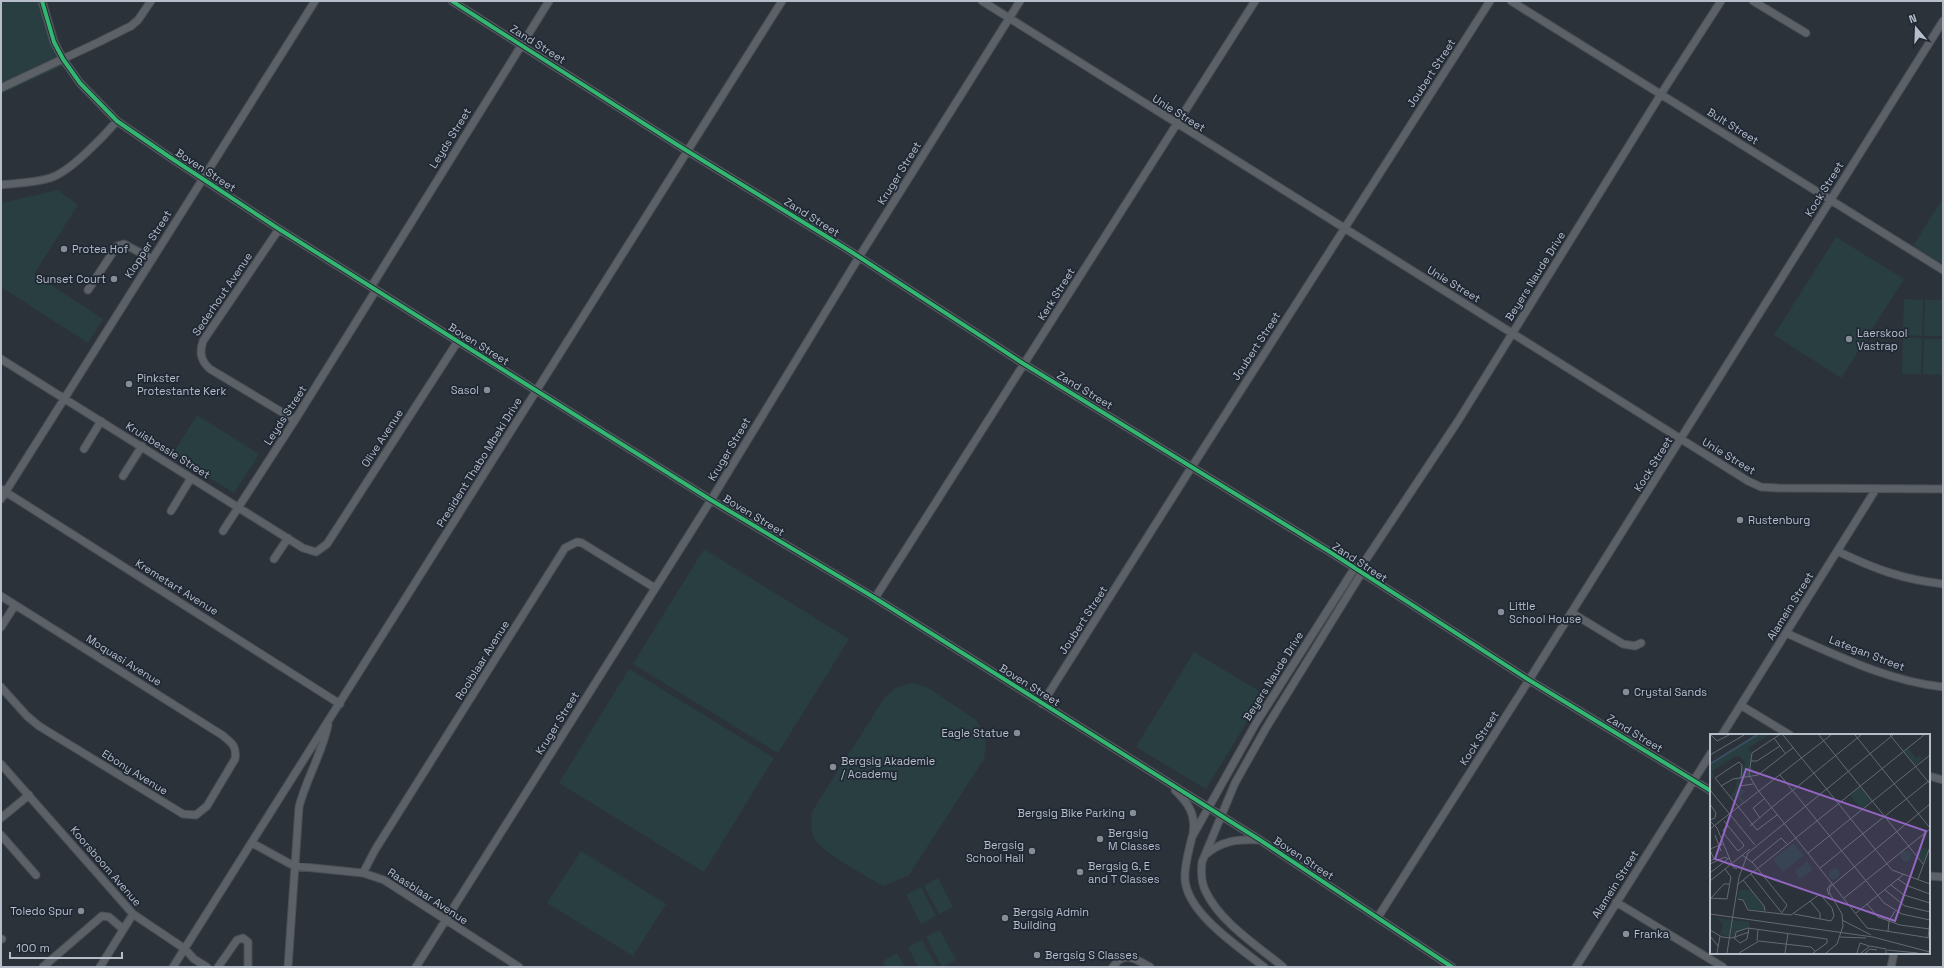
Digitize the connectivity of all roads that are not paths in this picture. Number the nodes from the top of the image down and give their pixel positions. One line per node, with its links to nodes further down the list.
1 (42, 1): 18 (street, Boven Street)
2 (151, 1): 18 (street)
3 (315, 1): 24 (street, Klopper Street)
4 (452, 1): 17 (street, Zand Street)
5 (549, 1): 17 (street, Leyds Street)
6 (782, 1): 23 (street, President Thabo Mbeki Drive)
7 (982, 1): 14 (street, Unie Street)
8 (1020, 1): 14 (street, Kruger Street)
9 (1255, 1): 22 (street, Kerk Street)
10 (1490, 1): 28 (street, Joubert Street)
11 (1511, 1): 20 (street, Bult Street)
12 (1721, 1): 20 (street, Beyers Naude Drive)
13 (1753, 1): 16 (street)
14 (1009, 18): 22 (street, Unie Street); 29 (street, Kruger Street)
15 (1943, 21): 26 (street, Kock Street)
16 (1806, 33)
17 (522, 44): 23 (street, Zand Street); 32 (street, Leyds Street)
18 (63, 59): 19 (street); 21 (street, Boven Street)
19 (1, 88)
20 (1661, 94): 26 (street, Bult Street); 34 (street, Beyers Naude Drive)
21 (117, 121): 24 (street, Boven Street); 25 (street)
22 (1176, 124): 28 (street, Unie Street); 37 (street, Kerk Street)
23 (688, 151): 29 (street, Zand Street); 38 (street, President Thabo Mbeki Drive)
24 (202, 178): 27 (street, Boven Street); 30 (street, Klopper Street)
25 (1, 185)
26 (1831, 199): 31 (street, Bult Street); 42 (street, Kock Street)
27 (279, 229): 32 (street, Boven Street); 40 (street, Sederhout Avenue)
28 (1344, 229): 34 (street, Unie Street); 45 (street, Joubert Street)
29 (859, 257): 37 (street, Zand Street); 52 (street, Kruger Street)
30 (152, 259): 33 (street); 39 (street, Klopper Street)
31 (1943, 270)
32 (373, 288): 35 (street, Boven Street); 40 (street, Leyds Street)
33 (88, 290)
34 (1512, 332): 42 (street, Unie Street); 60 (street, Beyers Naude Drive)
35 (458, 341): 38 (street, Boven Street); 57 (street, Olive Avenue)
36 (1, 359): 39 (street, Kruisbessie Street)
37 (1024, 364): 45 (street, Zand Street); 66 (street, Kerk Street)
38 (537, 391): 52 (street, Boven Street); 75 (street, President Thabo Mbeki Drive)
39 (64, 399): 41 (street, Kruisbessie Street); 50 (street, Klopper Street)
40 (295, 420): 53 (street, Leyds Street)
41 (101, 421): 43 (street, Kruisbessie Street); 44 (street)
42 (1681, 440): 48 (street, Unie Street); 68 (street, Kock Street)
43 (142, 446): 46 (street); 47 (street, Kruisbessie Street)
44 (84, 449)
45 (1192, 466): 61 (street, Zand Street); 76 (street, Joubert Street)
46 (123, 476)
47 (191, 478): 53 (street, Kruisbessie Street); 54 (street)
48 (1876, 489): 49 (street, Unie Street); 58 (street, Alamein Street)
49 (1943, 489)
50 (3, 490): 51 (street, Klopper Street); 75 (street, Kremetart Avenue)
51 (1, 500)
52 (711, 500): 64 (street, Kruger Street); 66 (street, Boven Street)
53 (238, 507): 55 (street, Leyds Street); 56 (street, Kruisbessie Street)
54 (171, 511)
55 (224, 531)
56 (288, 538): 57 (street, Kruisbessie Street); 59 (street)
57 (324, 548)
58 (1837, 551): 63 (street); 70 (street, Alamein Street)
59 (274, 559)
60 (1364, 561): 61 (street, Beyers Naude Drive); 62 (street, Beyers Naude Drive)
61 (1354, 568): 62 (street, Zand Street); 90 (street, Beyers Naude Drive)
62 (1361, 574): 72 (street, Zand Street); 91 (street, Beyers Naude Drive)
63 (1943, 584)
64 (655, 588): 99 (street, Rooiblaar Avenue); 106 (street, Kruger Street)
65 (1, 596): 67 (street, Moquasi Avenue)
66 (875, 598): 76 (street, Boven Street)
67 (15, 605): 69 (street); 81 (street, Moquasi Avenue)
68 (1572, 613): 71 (street); 72 (street, Kock Street)
69 (1, 627)
70 (1786, 633): 74 (street, Lategan Street); 77 (street, Alamein Street)
71 (1641, 643)
72 (1529, 680): 85 (street, Zand Street); 105 (street, Kock Street)
73 (1, 687): 81 (street, Ebony Avenue)
74 (1943, 687)
75 (340, 704): 78 (street, President Thabo Mbeki Drive)
76 (1042, 704): 87 (street, Boven Street)
77 (1742, 706): 79 (street, Alamein Street); 80 (street)
78 (330, 719): 96 (street); 98 (street, President Thabo Mbeki Drive)
79 (1723, 734)
80 (1788, 734)
81 (234, 744)
82 (1710, 755): 85 (street, Alamein Street)
83 (1, 764): 89 (street, Koorsboom Avenue)
84 (1930, 776): 86 (street)
85 (1694, 780): 88 (street, Zand Street); 103 (street, Alamein Street)
86 (1943, 780)
87 (1166, 781): 90 (street, Boven Street); 94 (street)
88 (1710, 790)
89 (29, 795): 92 (street); 104 (street, Koorsboom Avenue)
90 (1209, 808): 91 (street, Boven Street); 94 (street, Beyers Naude Drive)
91 (1220, 816): 95 (street, Boven Street); 97 (street, Beyers Naude Drive)
92 (1, 818)
93 (1, 835): 100 (street)
94 (1192, 837): 121 (street)
95 (1260, 840): 97 (street); 105 (street, Boven Street)
96 (252, 843): 98 (street, Raasblaar Avenue); 108 (street)
97 (1203, 857): 122 (street, Beyers Naude Drive)
98 (294, 866): 99 (street, Raasblaar Avenue); 116 (street, President Thabo Mbeki Drive)
99 (363, 873): 106 (street, Raasblaar Avenue)
100 (36, 875)
101 (1930, 876): 102 (street)
102 (1943, 877)
103 (1616, 902): 124 (street, Alamein Street); 125 (street)
104 (133, 914): 107 (street); 108 (street, Koorsboom Avenue)
105 (1378, 917): 123 (street, Boven Street)
106 (445, 920): 117 (street, Kruger Street); 118 (street, Raasblaar Avenue)
107 (123, 929): 110 (street); 111 (street)
108 (185, 949): 112 (street); 113 (street, Koorsboom Avenue)
109 (1894, 954): 126 (street)
110 (43, 967)
111 (100, 967)
112 (173, 967)
113 (208, 967)
114 (218, 967): 115 (street)
115 (248, 967)
116 (288, 967)
117 (416, 967)
118 (519, 967)
119 (1113, 967): 120 (street)
120 (1150, 967)
121 (1264, 967)
122 (1283, 967)
123 (1452, 967)
124 (1576, 967)
125 (1723, 967)
126 (1891, 967)

